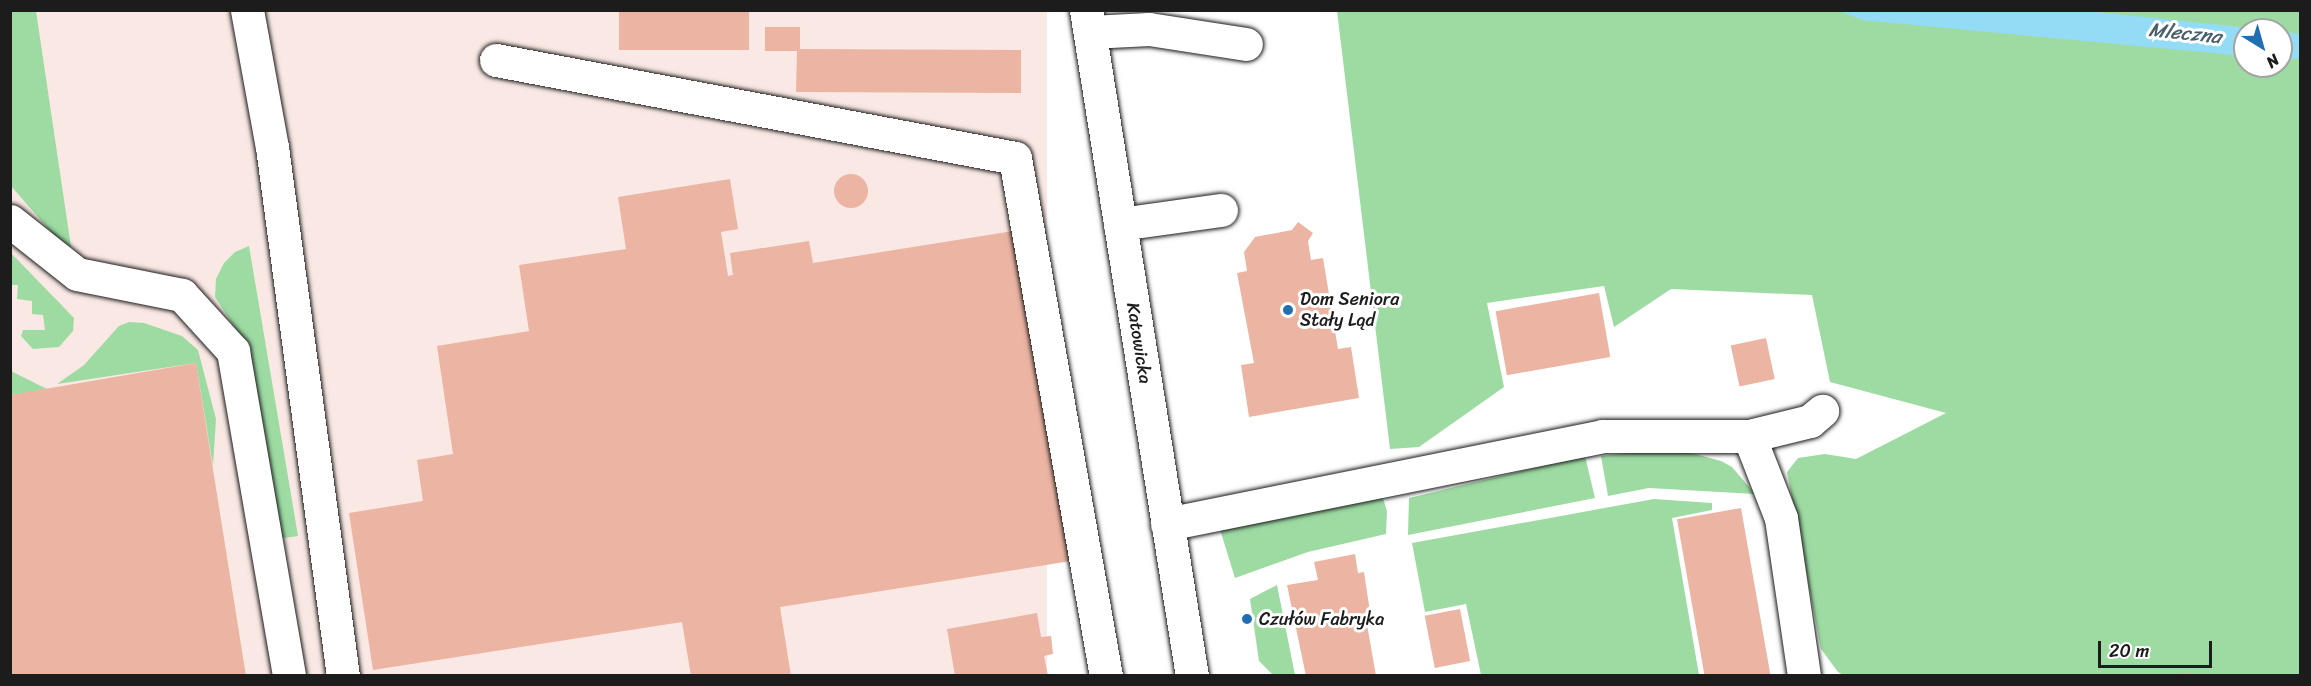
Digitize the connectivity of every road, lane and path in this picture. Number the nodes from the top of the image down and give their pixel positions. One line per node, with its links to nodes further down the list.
1 (247, 10): 12 (street)
2 (1088, 21): 3 (street); 7 (street, Katowicka)
3 (1246, 44)
4 (496, 60): 13 (street)
5 (1221, 210): 7 (street)
6 (10, 221): 11 (street)
7 (1120, 225): 10 (street, Katowicka)
8 (1822, 411): 9 (street)
9 (1749, 436): 10 (street); 15 (street)
10 (1167, 524): 14 (street, Katowicka)
11 (289, 675)
12 (343, 675)
13 (1106, 675)
14 (1192, 675)
15 (1804, 675)

